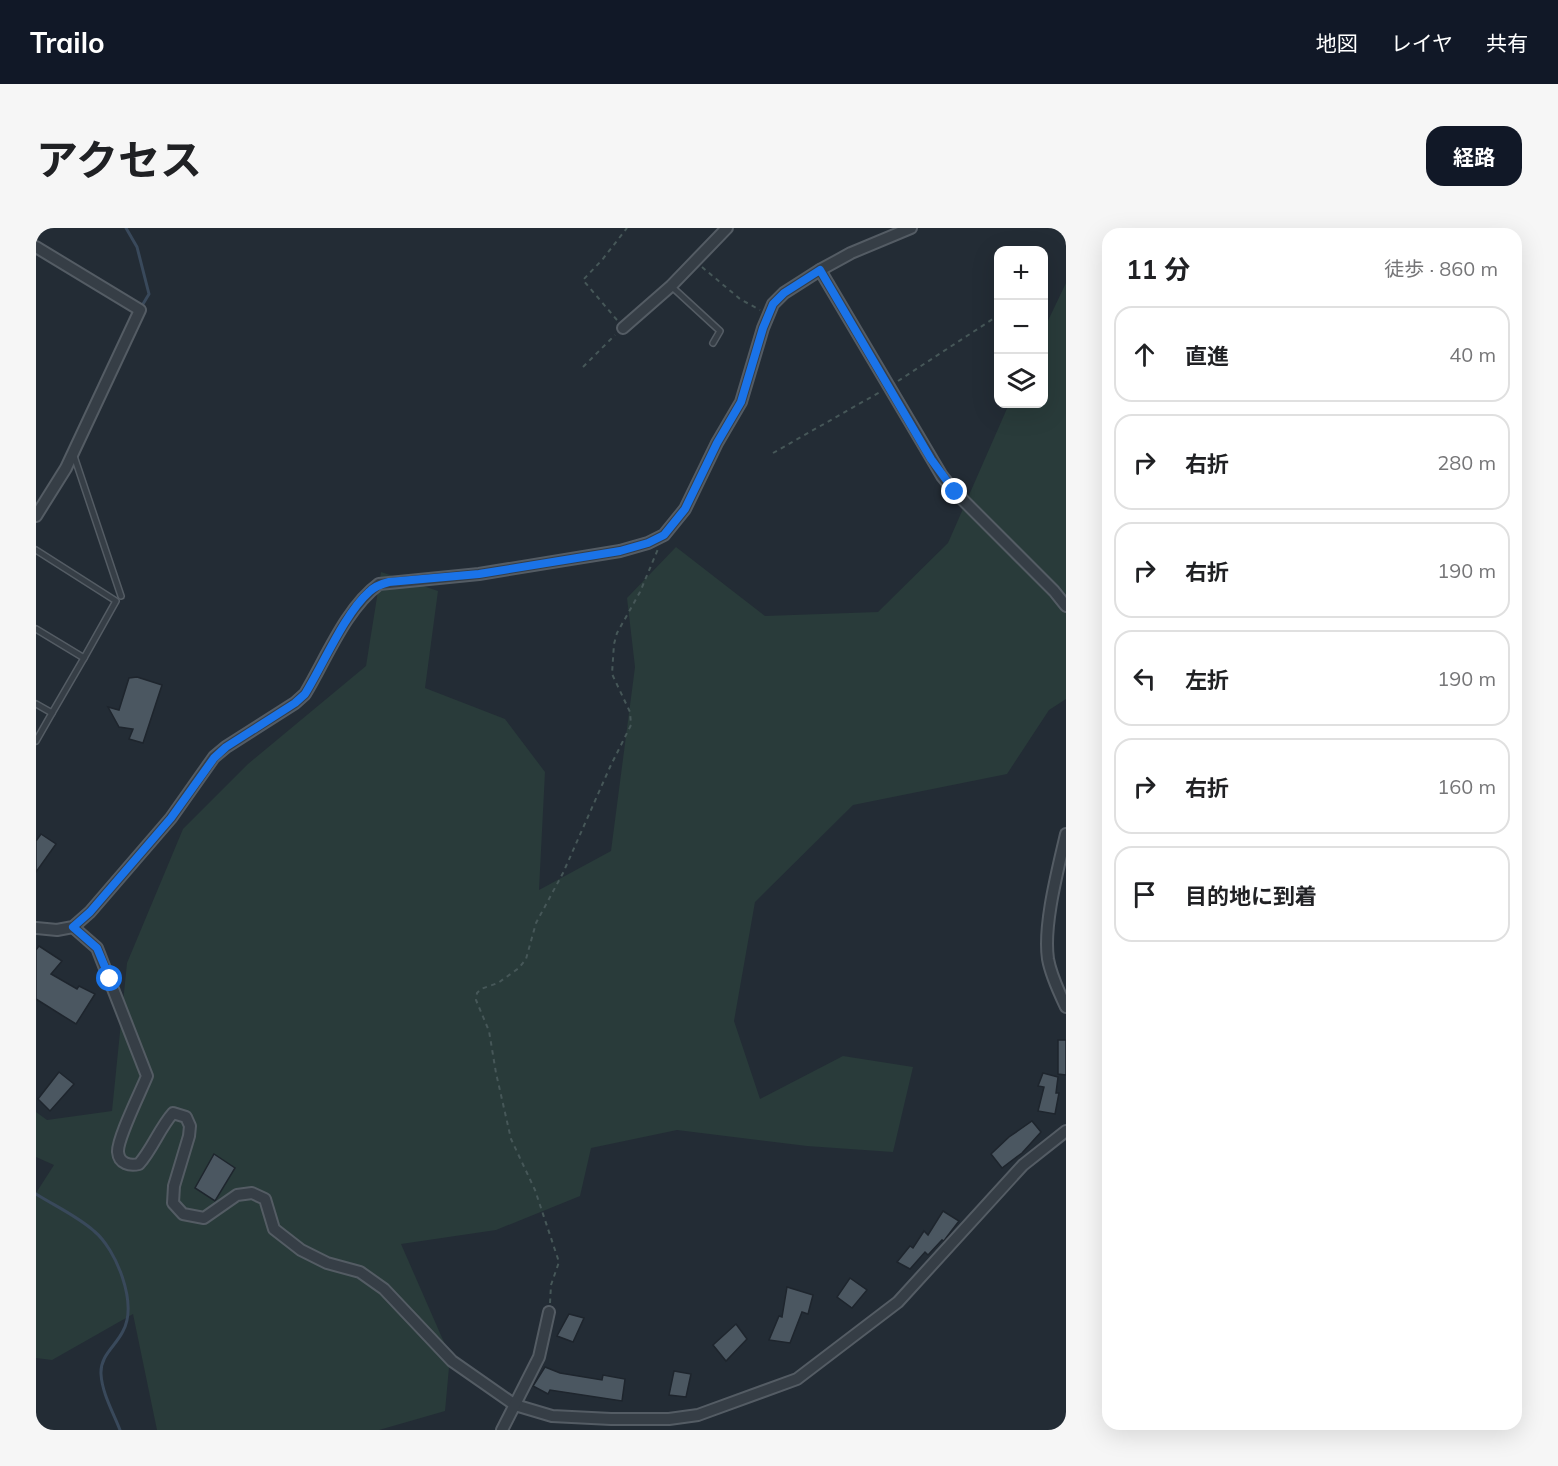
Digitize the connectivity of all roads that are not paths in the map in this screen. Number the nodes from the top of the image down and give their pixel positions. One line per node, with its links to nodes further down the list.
1 (727, 228): 6 (street)
2 (911, 228): 3 (street)
3 (884, 234): 5 (street)
4 (36, 247): 9 (street)
5 (820, 270): 13 (street); 20 (street)
6 (671, 286): 7 (street); 8 (lane)
7 (623, 328)
8 (713, 343)
9 (73, 453): 10 (street); 12 (lane)
10 (36, 516)
11 (36, 550): 15 (lane)
12 (121, 596)
13 (1066, 606)
14 (36, 628): 15 (lane)
15 (84, 658): 17 (lane)
16 (36, 704): 17 (lane)
17 (52, 713): 18 (lane)
18 (36, 741)
19 (1066, 834): 22 (street)
20 (73, 927): 21 (street); 25 (street)
21 (36, 928)
22 (1066, 1007)
23 (1066, 1131): 25 (street)
24 (549, 1312): 25 (street)
25 (515, 1405): 26 (street)
26 (502, 1430)

